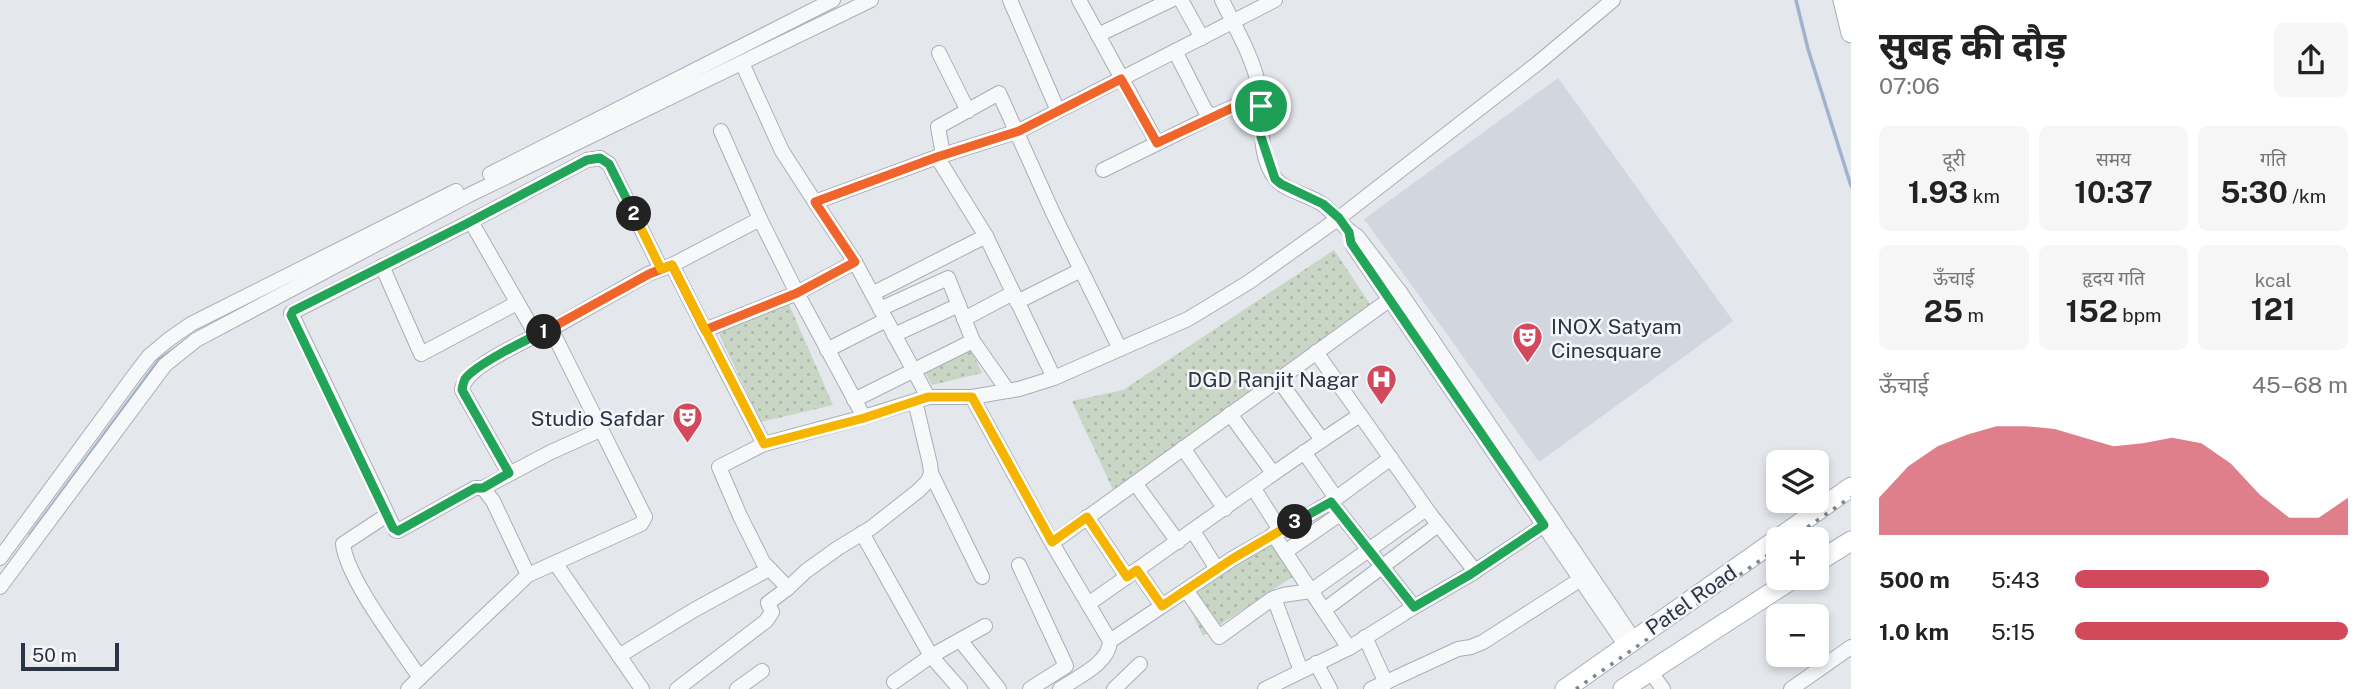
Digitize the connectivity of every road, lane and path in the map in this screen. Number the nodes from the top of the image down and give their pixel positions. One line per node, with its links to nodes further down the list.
1 (833, 0): 92 (street)
2 (871, 0): 17 (street)
3 (1010, 0): 21 (street)
4 (1079, 0): 13 (street)
5 (1171, 0): 13 (street)
6 (1181, 0): 14 (street)
7 (1222, 0): 11 (street)
8 (1275, 0): 11 (street)
9 (1613, 0): 29 (street)
10 (1843, 0): 12 (main road)
11 (1233, 22): 14 (street); 19 (street)
12 (1851, 33)
13 (1098, 35): 18 (street)
14 (1202, 38): 15 (street)
15 (1175, 51): 18 (street); 22 (street)
16 (939, 53): 20 (street)
17 (742, 63): 28 (street); 103 (street)
18 (1121, 79): 21 (street); 25 (street)
19 (1260, 95): 22 (street); 29 (street)
20 (968, 111): 24 (street); 26 (street)
21 (1058, 111): 24 (street)
22 (1215, 115): 25 (street)
23 (721, 131): 30 (street)
24 (1016, 132): 26 (street); 36 (street)
25 (1157, 143): 27 (street)
26 (940, 156): 28 (street); 32 (street)
27 (1104, 170)
28 (815, 202): 33 (street)
29 (1339, 218): 39 (street); 49 (street)
30 (760, 219): 35 (street); 37 (street)
31 (466, 224): 34 (street); 35 (street); 41 (street)
32 (986, 236): 38 (street); 40 (street)
33 (855, 262): 37 (street); 38 (street)
34 (382, 266): 41 (street); 79 (street)
35 (666, 267): 44 (street); 45 (street)
36 (1081, 270): 40 (street); 49 (street)
37 (797, 293): 45 (street); 50 (street)
38 (872, 294): 43 (street)
39 (1395, 295): 51 (street); 82 (street); 117 (street)
40 (1015, 298): 42 (street); 53 (street)
41 (517, 303): 46 (street)
42 (961, 312): 43 (street); 47 (street); 48 (street)
43 (883, 314): 47 (street); 50 (street)
44 (551, 329): 46 (street); 62 (street)
45 (705, 330): 64 (street)
46 (536, 335): 68 (street)
47 (894, 335): 52 (street)
48 (973, 341): 52 (street); 55 (street)
49 (1120, 349): 53 (street)
50 (827, 350): 58 (street)
51 (1316, 352): 54 (street); 60 (street)
52 (913, 370): 57 (street); 58 (street)
53 (1054, 378): 55 (street)
54 (1278, 379): 59 (street); 63 (street)
55 (1008, 391): 56 (street)
56 (972, 397): 57 (street); 87 (street)
57 (921, 399): 61 (street); 69 (street)
58 (854, 400): 61 (street)
59 (1230, 414): 65 (street); 70 (street)
60 (1360, 415): 63 (street); 67 (street)
61 (864, 418): 64 (street)
62 (600, 430): 68 (street); 93 (street)
63 (1322, 440): 66 (street)
64 (764, 444): 96 (street)
65 (1182, 448): 71 (street); 76 (street)
66 (1304, 452): 70 (street); 75 (street)
67 (1391, 458): 75 (street); 77 (street)
68 (509, 473): 73 (street)
69 (931, 473): 85 (street); 101 (street)
70 (1273, 473): 74 (street)
71 (1135, 483): 80 (street); 88 (street)
72 (1851, 487): 117 (main road, Patel Road)
73 (483, 488): 79 (street); 100 (street)
74 (1254, 489): 76 (street); 84 (street)
75 (1333, 500): 78 (street); 84 (street)
76 (1225, 509): 83 (street)
77 (1426, 509): 81 (street); 89 (street)
78 (1340, 514): 89 (street); 90 (street)
79 (387, 515): 127 (street)
80 (1087, 517): 87 (street); 99 (street)
81 (1438, 525): 95 (street); 98 (street)
82 (1544, 525): 98 (street); 102 (street)
83 (1193, 531): 88 (street); 97 (street)
84 (1277, 532): 90 (street); 97 (street)
85 (862, 533): 104 (street); 121 (street)
86 (1851, 541): 91 (main road)
87 (1052, 542): 109 (street)
88 (1178, 542): 99 (street)
89 (1369, 550): 95 (street); 107 (street)
90 (1285, 552): 107 (street)
91 (1829, 555)
92 (0, 558)
93 (556, 564): 100 (street); 120 (street)
94 (1019, 565): 136 (street)
95 (1382, 566): 111 (street); 112 (street)
96 (769, 569): 104 (street); 120 (street)
97 (1217, 569): 105 (street)
98 (1475, 571): 111 (street)
99 (1132, 574): 109 (street); 110 (street)
100 (528, 575): 127 (street)
101 (982, 577)
102 (1581, 579): 117 (street); 129 (street)
103 (0, 587)
104 (788, 588): 132 (street)
105 (1186, 590): 108 (street); 110 (street)
106 (1775, 590): 126 (main road, Patel Road)
107 (1311, 591): 108 (street); 112 (street)
108 (1274, 598): 125 (street)
109 (1088, 604): 116 (street)
110 (1162, 606): 116 (street)
111 (1414, 607): 114 (street)
112 (1324, 610): 119 (street)
113 (985, 626): 115 (street)
114 (1365, 638): 119 (street); 129 (street)
115 (960, 640): 121 (street); 135 (street)
116 (1110, 641): 137 (street)
117 (1630, 643): 142 (main road, Patel Road)
118 (1851, 647): 145 (street)
119 (1349, 648): 122 (street)
120 (619, 656): 131 (street)
121 (931, 656): 128 (street); 134 (street)
122 (1316, 663): 125 (street); 140 (street)
123 (1140, 664): 138 (street)
124 (762, 671): 133 (street)
125 (1301, 671): 139 (street)
126 (1650, 671): 143 (main road, Patel Road); 144 (street)
127 (420, 678): 130 (street)
128 (894, 682)
129 (1391, 684): 141 (street)
130 (408, 689)
131 (642, 689)
132 (677, 689)
133 (737, 689)
134 (960, 689)
135 (999, 689)
136 (1030, 689)
137 (1060, 689)
138 (1114, 689)
139 (1265, 689)
140 (1329, 689)
141 (1371, 689)
142 (1565, 689)
143 (1623, 689)
144 (1663, 689)
145 (1791, 689)

